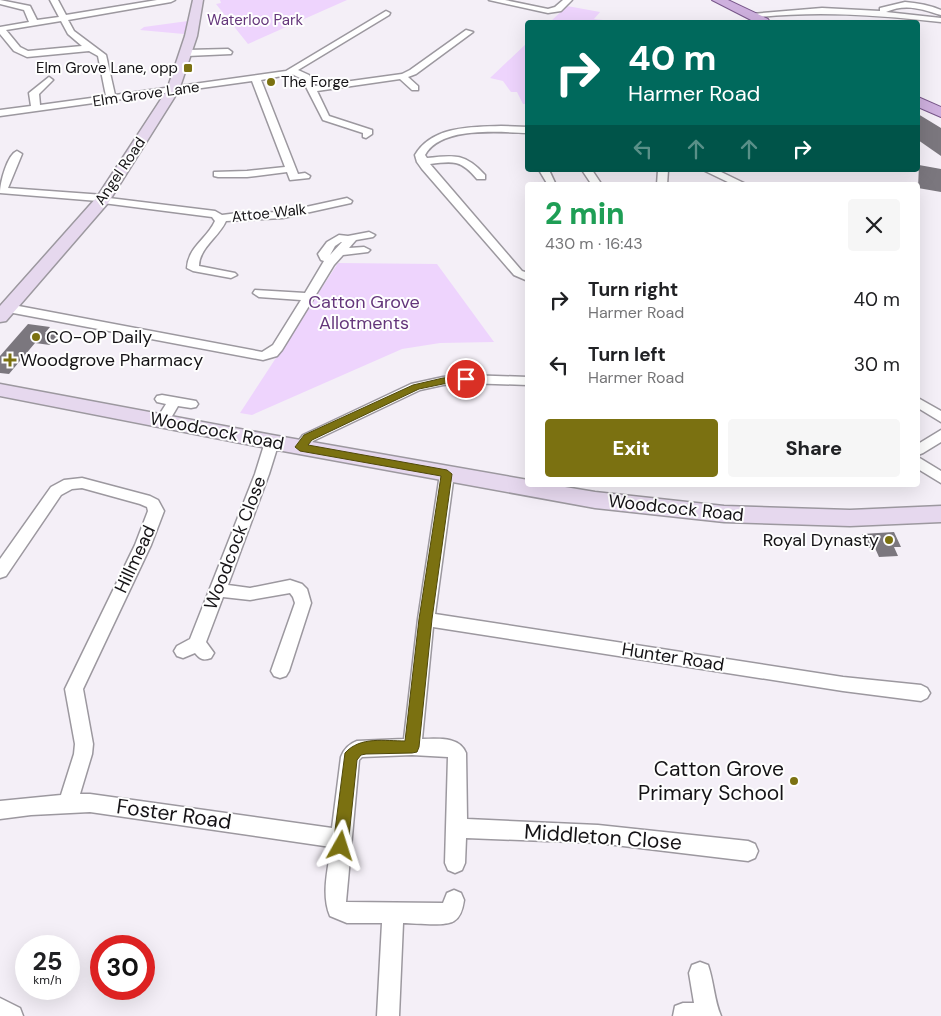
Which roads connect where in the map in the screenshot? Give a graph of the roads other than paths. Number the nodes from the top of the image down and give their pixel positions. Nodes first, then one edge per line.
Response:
1 (54, 0) edge
2 (171, 0) edge
3 (198, 0) edge
4 (493, 0) edge
5 (568, 0) edge
6 (718, 0) edge
7 (0, 2) edge
8 (386, 13) dead end
9 (880, 13) junction
10 (941, 13) edge
11 (751, 16) junction
12 (64, 18) junction
13 (760, 20) edge
14 (941, 20) edge
15 (34, 23) junction
16 (0, 29) edge
17 (469, 32) dead end
18 (91, 48) junction
19 (314, 49) dead end
20 (325, 51) junction
21 (228, 52) dead end
22 (186, 53) junction
23 (292, 71) junction
24 (404, 76) junction
25 (256, 79) junction
26 (49, 80) dead end
27 (415, 88) dead end
28 (311, 89) junction
29 (173, 90) junction
30 (111, 98) junction
31 (920, 102) edge
32 (36, 108) junction
33 (0, 113) edge
34 (941, 113) edge
35 (524, 130) edge
36 (371, 131) dead end
37 (18, 159) dead end
38 (422, 162) junction
39 (713, 172) edge
40 (218, 174) dead end
41 (481, 177) dead end
42 (736, 182) edge
43 (1, 190) edge
44 (104, 199) junction
45 (347, 201) dead end
46 (220, 219) junction
47 (368, 234) dead end
48 (364, 250) dead end
49 (336, 256) junction
50 (231, 276) dead end
51 (525, 276) edge
52 (259, 292) dead end
53 (308, 297) junction
54 (4, 313) edge
55 (525, 381) edge
56 (0, 390) edge
57 (920, 403) edge
58 (191, 404) dead end
59 (941, 417) edge
60 (163, 420) junction
61 (941, 436) edge
62 (272, 442) junction
63 (300, 447) junction
64 (920, 449) edge
65 (920, 463) edge
66 (447, 474) junction
67 (941, 478) edge
68 (941, 514) edge
69 (0, 572) edge
70 (218, 590) junction
71 (426, 619) junction
72 (195, 649) dead end
73 (280, 671) dead end
74 (921, 693) dead end
75 (412, 747) junction
76 (68, 803) junction
77 (0, 810) edge
78 (457, 828) junction
79 (343, 829) junction
80 (748, 851) dead end
81 (455, 863) dead end
82 (454, 900) dead end
83 (393, 913) junction
84 (700, 973) dead end
85 (0, 1009) edge
86 (682, 1014) dead end
87 (12, 1016) edge
88 (388, 1016) edge
89 (709, 1016) edge

1 - 12 street
2 - 12 street
3 - 22 street, Angel Road
4 - 5 street
6 - 11 main road
7 - 15 street
8 - 20 street, Elm Grove Lane
9 - 10 street
9 - 11 street
9 - 14 street
11 - 13 main road
12 - 15 street
12 - 18 street
15 - 16 street
16 - 18 street
17 - 24 street
18 - 30 street
19 - 20 street
20 - 23 street, Elm Grove Lane
21 - 22 street
22 - 29 street, Angel Road
23 - 25 street, Elm Grove Lane
23 - 28 street
24 - 27 street
24 - 28 street
25 - 29 street, Elm Grove Lane
25 - 40 street
26 - 32 street
28 - 36 street
29 - 30 street, Elm Grove Lane
29 - 44 street, Angel Road
30 - 32 street, Elm Grove Lane
31 - 34 main road
32 - 33 street, Elm Grove Lane
35 - 38 street
37 - 43 street
38 - 41 street
38 - 51 street
39 - 42 street
43 - 44 street
44 - 46 street
44 - 54 street, Angel Road
45 - 46 street, Attoe Walk
46 - 50 street
47 - 49 street
48 - 49 street
49 - 53 street
52 - 53 street
53 - 54 street
55 - 63 street
56 - 60 street, Woodcock Road
57 - 59 street
58 - 60 street
60 - 62 street, Woodcock Road
61 - 64 street
62 - 63 street, Woodcock Road
62 - 70 street, Woodcock Close
63 - 66 street, Woodcock Road
65 - 67 street
66 - 68 street, Woodcock Road
66 - 71 street
69 - 76 street, Hillmead
70 - 72 street, Woodcock Close
70 - 73 street
71 - 74 street, Hunter Road
71 - 75 street
75 - 78 street
75 - 79 street
76 - 77 street, Foster Road
76 - 79 street, Foster Road
78 - 80 street, Middleton Close
78 - 81 street
79 - 83 street
82 - 83 street
83 - 88 street
84 - 89 street
85 - 87 street
86 - 89 street

